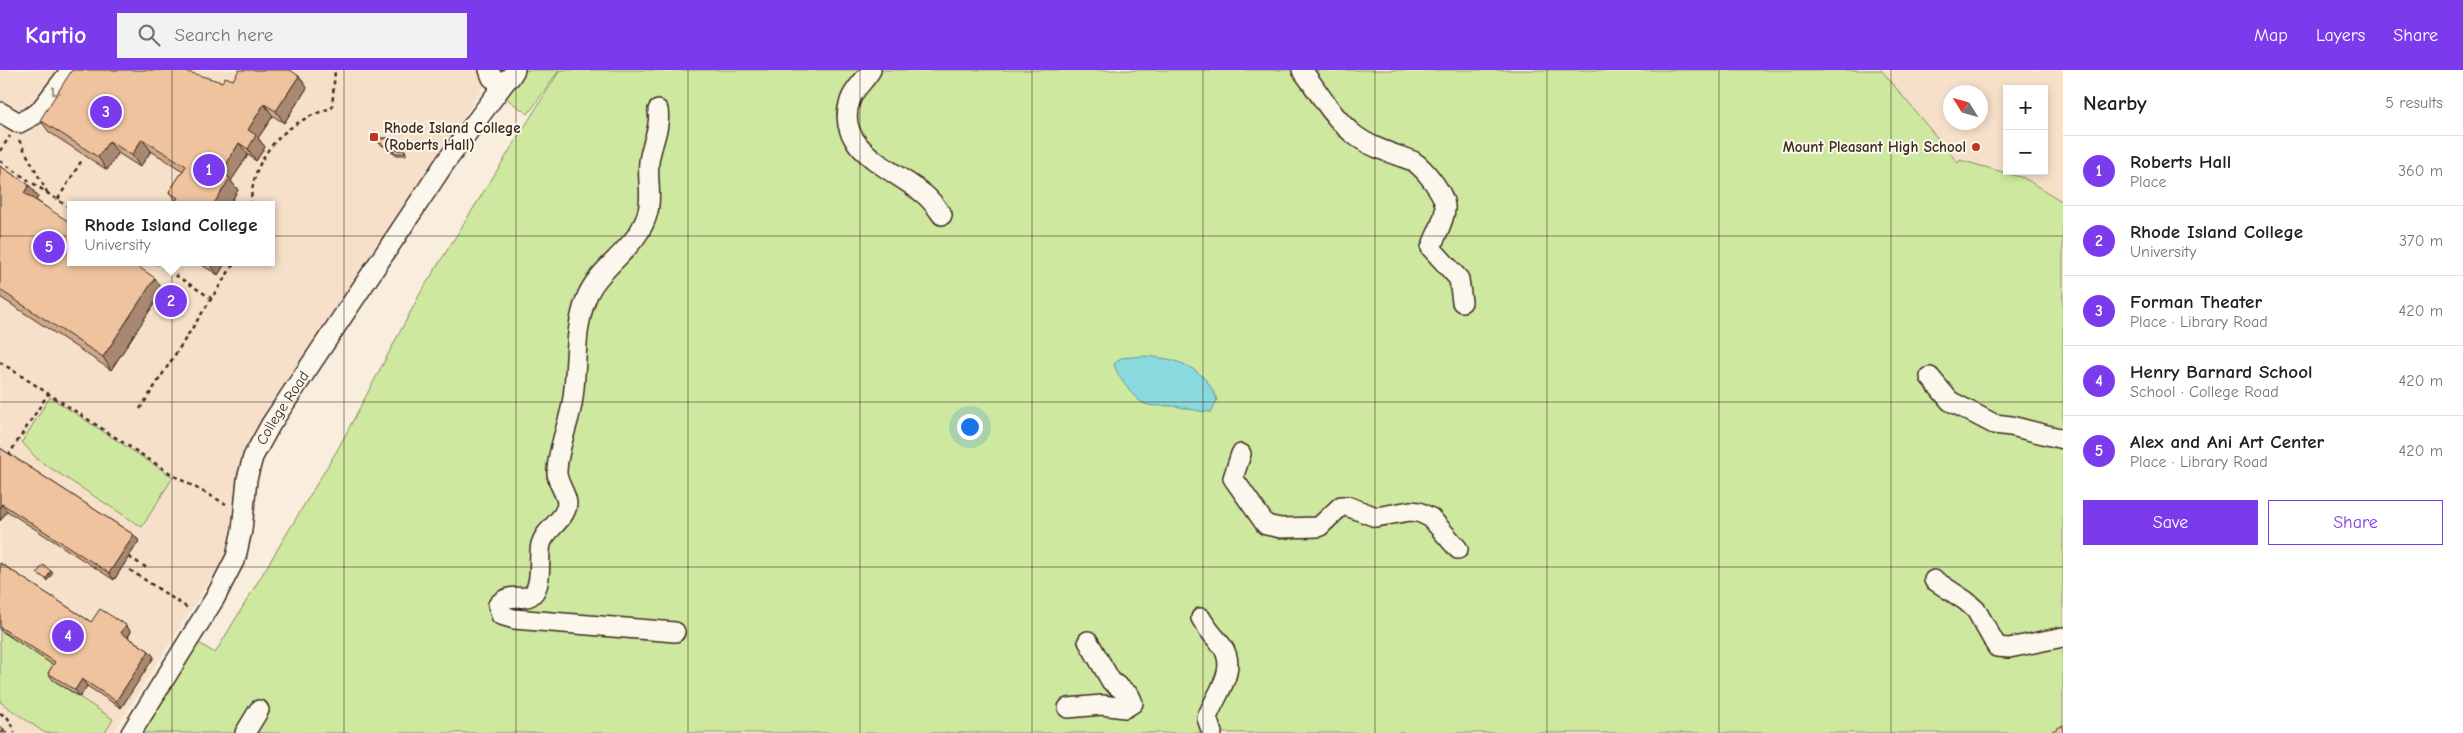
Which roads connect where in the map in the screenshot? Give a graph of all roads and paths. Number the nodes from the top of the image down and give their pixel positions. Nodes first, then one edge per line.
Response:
1 (71, 70) edge
2 (335, 70) edge
3 (871, 70) edge
4 (1302, 70) edge
5 (500, 75) edge
6 (658, 110) dead end
7 (0, 112) edge
8 (18, 138) dead end
9 (0, 139) edge
10 (6, 142) dead end
11 (82, 160) edge
12 (0, 161) edge
13 (48, 193) junction
14 (57, 200) junction
15 (251, 201) edge
16 (67, 206) edge
17 (942, 215) dead end
18 (161, 266) edge
19 (232, 266) edge
20 (211, 298) junction
21 (1462, 302) dead end
22 (0, 362) edge
23 (1930, 377) dead end
24 (48, 394) junction
25 (140, 409) dead end
26 (2063, 439) edge
27 (1241, 454) dead end
28 (8, 456) edge
29 (226, 504) dead end
30 (1458, 549) dead end
31 (129, 556) edge
32 (147, 568) dead end
33 (130, 570) dead end
34 (1934, 580) dead end
35 (193, 612) dead end
36 (1201, 618) dead end
37 (674, 632) dead end
38 (2063, 637) edge
39 (1088, 641) dead end
40 (1068, 708) dead end
41 (258, 710) dead end
42 (0, 713) edge
43 (15, 733) edge
44 (131, 733) edge
45 (245, 733) edge
46 (1212, 733) edge

1 -> 7 street
2 - 15 path
3 - 17 street
4 - 21 street
5 - 44 street, College Road
6 - 37 street
8 - 13 path
9 - 10 path
11 - 14 path
12 - 13 path
13 - 14 path
14 - 16 path
18 - 20 path
19 - 20 path
20 - 25 path
22 - 24 path
23 - 26 street
24 - 28 path
24 - 29 path
27 - 30 street
31 - 32 path
33 - 35 path
34 - 38 street
36 - 46 street
39 - 40 street
41 - 45 street
42 - 43 path

